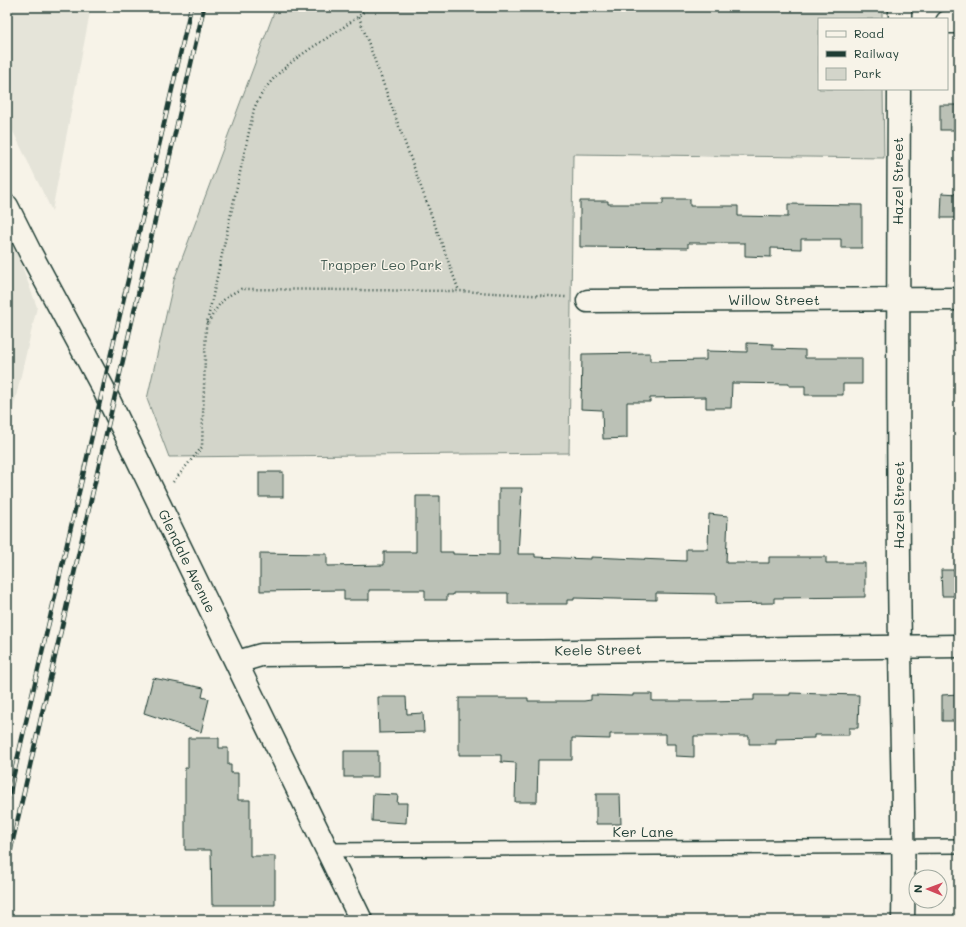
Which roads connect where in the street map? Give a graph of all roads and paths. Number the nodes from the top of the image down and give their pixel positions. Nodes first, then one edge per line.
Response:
1 (369, 7) edge
2 (900, 7) edge
3 (359, 17) junction
4 (900, 18) edge
5 (948, 22) edge
6 (959, 22) edge
7 (899, 90) edge
8 (7, 206) edge
9 (459, 291) junction
10 (898, 299) junction
11 (959, 299) edge
12 (588, 301) joint
13 (206, 327) junction
14 (158, 501) junction
15 (900, 646) junction
16 (959, 646) edge
17 (237, 662) junction
18 (905, 846) junction
19 (959, 846) edge
20 (328, 850) junction
21 (361, 920) edge
22 (903, 920) edge

1 - 3 path
2 - 4 street
3 - 9 path
3 - 13 path
5 - 6 street
7 - 10 street, Hazel Street
8 - 14 street, Glendale Avenue
9 - 12 path
9 - 13 path
10 - 11 street, Willow Street
10 - 12 street, Willow Street
10 - 15 street, Hazel Street
13 - 14 path
14 - 17 street, Glendale Avenue
15 - 16 street, Keele Street
15 - 17 street, Keele Street
15 - 18 street, Hazel Street
17 - 20 street, Glendale Avenue
18 - 19 lane, Ker Lane
18 - 20 lane, Ker Lane
18 - 22 street, Hazel Street
20 - 21 street, Glendale Avenue

